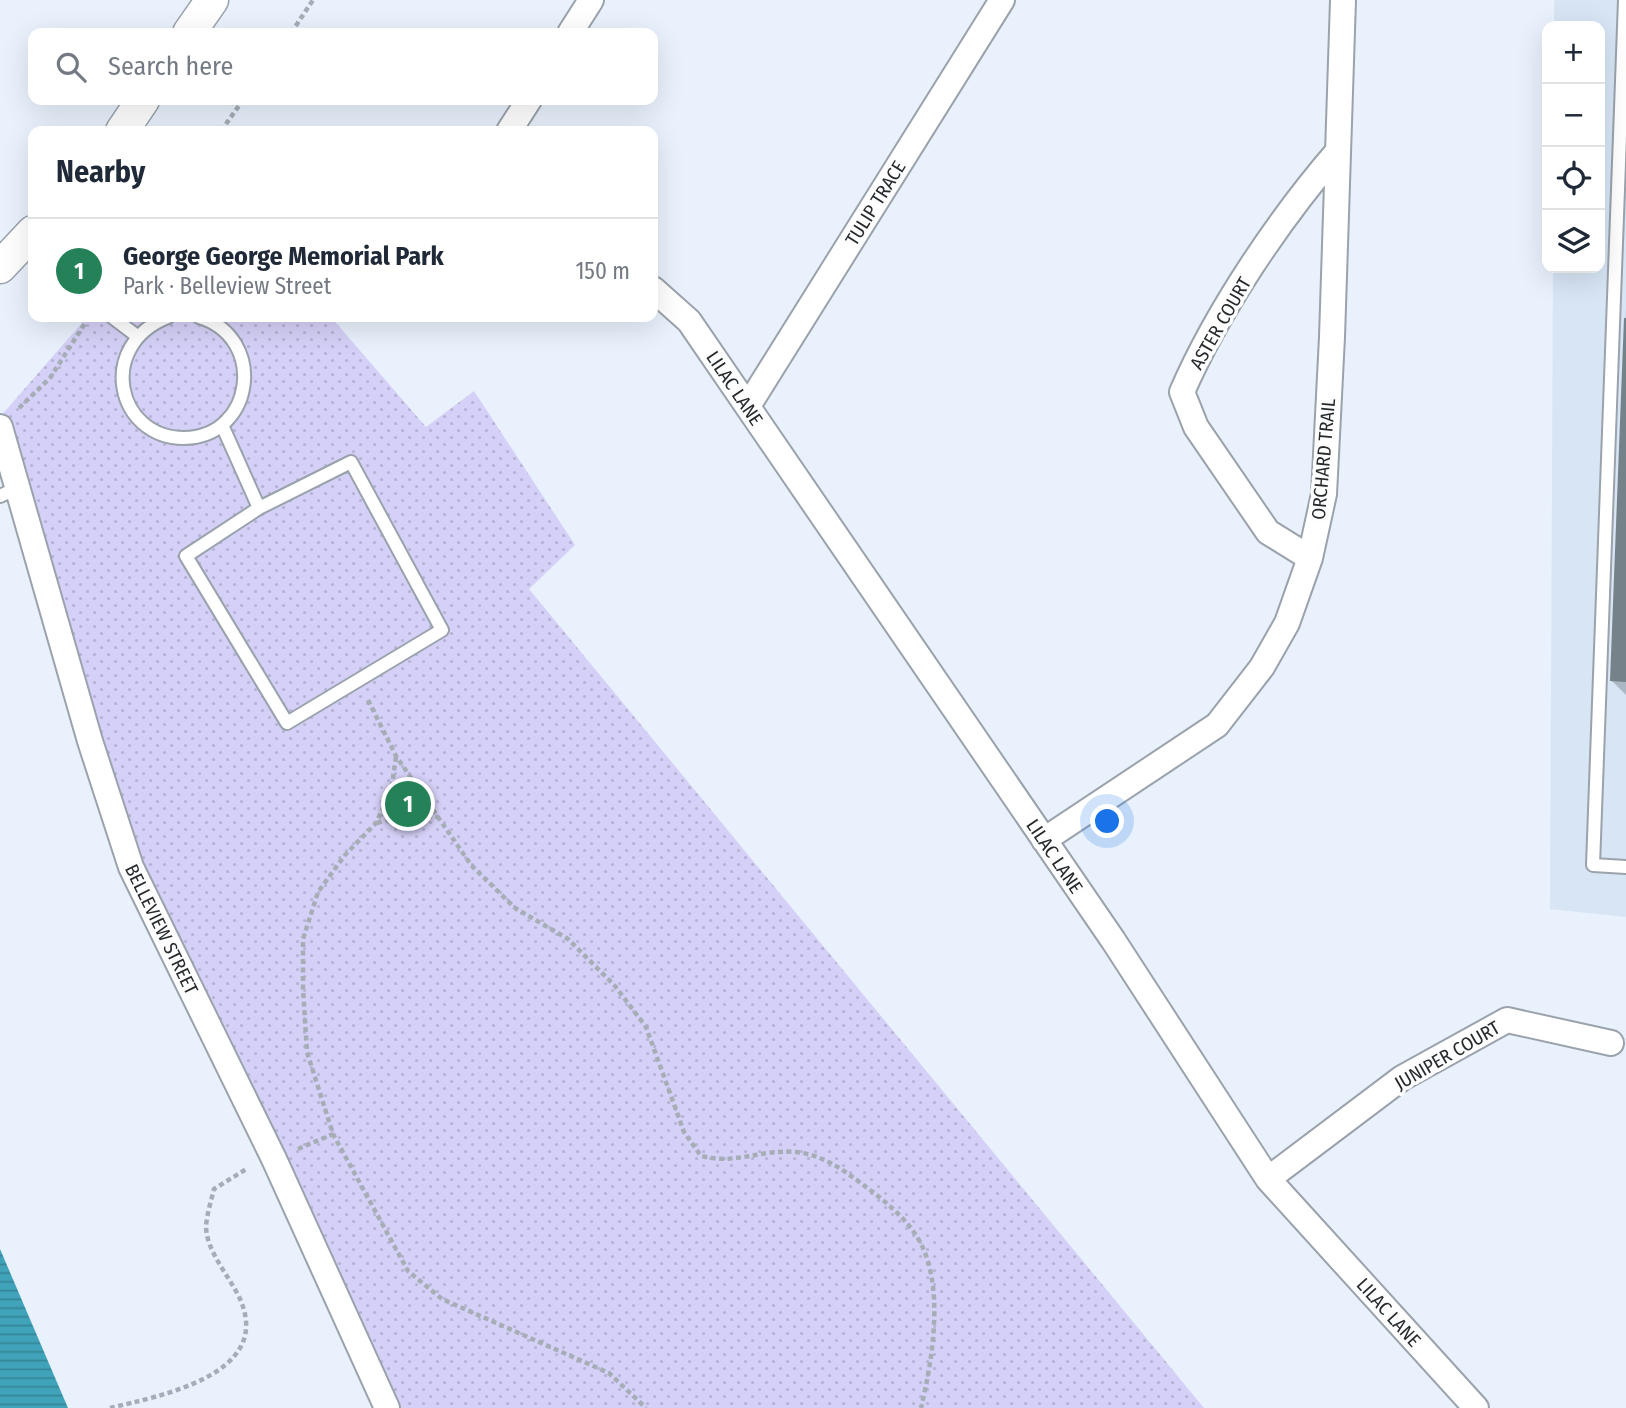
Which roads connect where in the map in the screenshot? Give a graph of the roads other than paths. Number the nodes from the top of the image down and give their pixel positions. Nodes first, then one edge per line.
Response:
1 (591, 0) edge
2 (1002, 0) edge
3 (1343, 0) edge
4 (1625, 0) edge
5 (209, 1) edge
6 (192, 28) edge
7 (573, 28) edge
8 (140, 105) edge
9 (526, 105) edge
10 (126, 126) edge
11 (512, 126) edge
12 (1338, 151) junction
13 (658, 293) edge
14 (119, 322) edge
15 (156, 322) edge
16 (213, 322) edge
17 (137, 335) junction
18 (748, 406) junction
19 (6, 420) edge
20 (222, 425) junction
21 (9, 492) edge
22 (259, 508) junction
23 (1310, 558) junction
24 (1044, 840) junction
25 (1626, 867) edge
26 (1611, 1043) dead end
27 (1268, 1179) junction
28 (387, 1408) edge
29 (1476, 1408) edge

1 - 7 street
2 - 18 street, TULIP TRACE
3 - 12 street, ORCHARD TRAIL
4 - 25 lane
5 - 6 street
8 - 10 street
9 - 11 street
12 - 23 street, ORCHARD TRAIL
12 - 23 street, ASTER COURT
13 - 18 street, LILAC LANE
14 - 17 lane
15 - 17 lane
16 - 20 lane
17 - 20 lane
18 - 24 street, LILAC LANE
19 - 21 street, BELLEVIEW STREET
20 - 22 lane
21 - 28 street, BELLEVIEW STREET
22 - 22 lane
23 - 24 street, ORCHARD TRAIL
24 - 27 street, LILAC LANE
26 - 27 street, JUNIPER COURT
27 - 29 street, LILAC LANE

